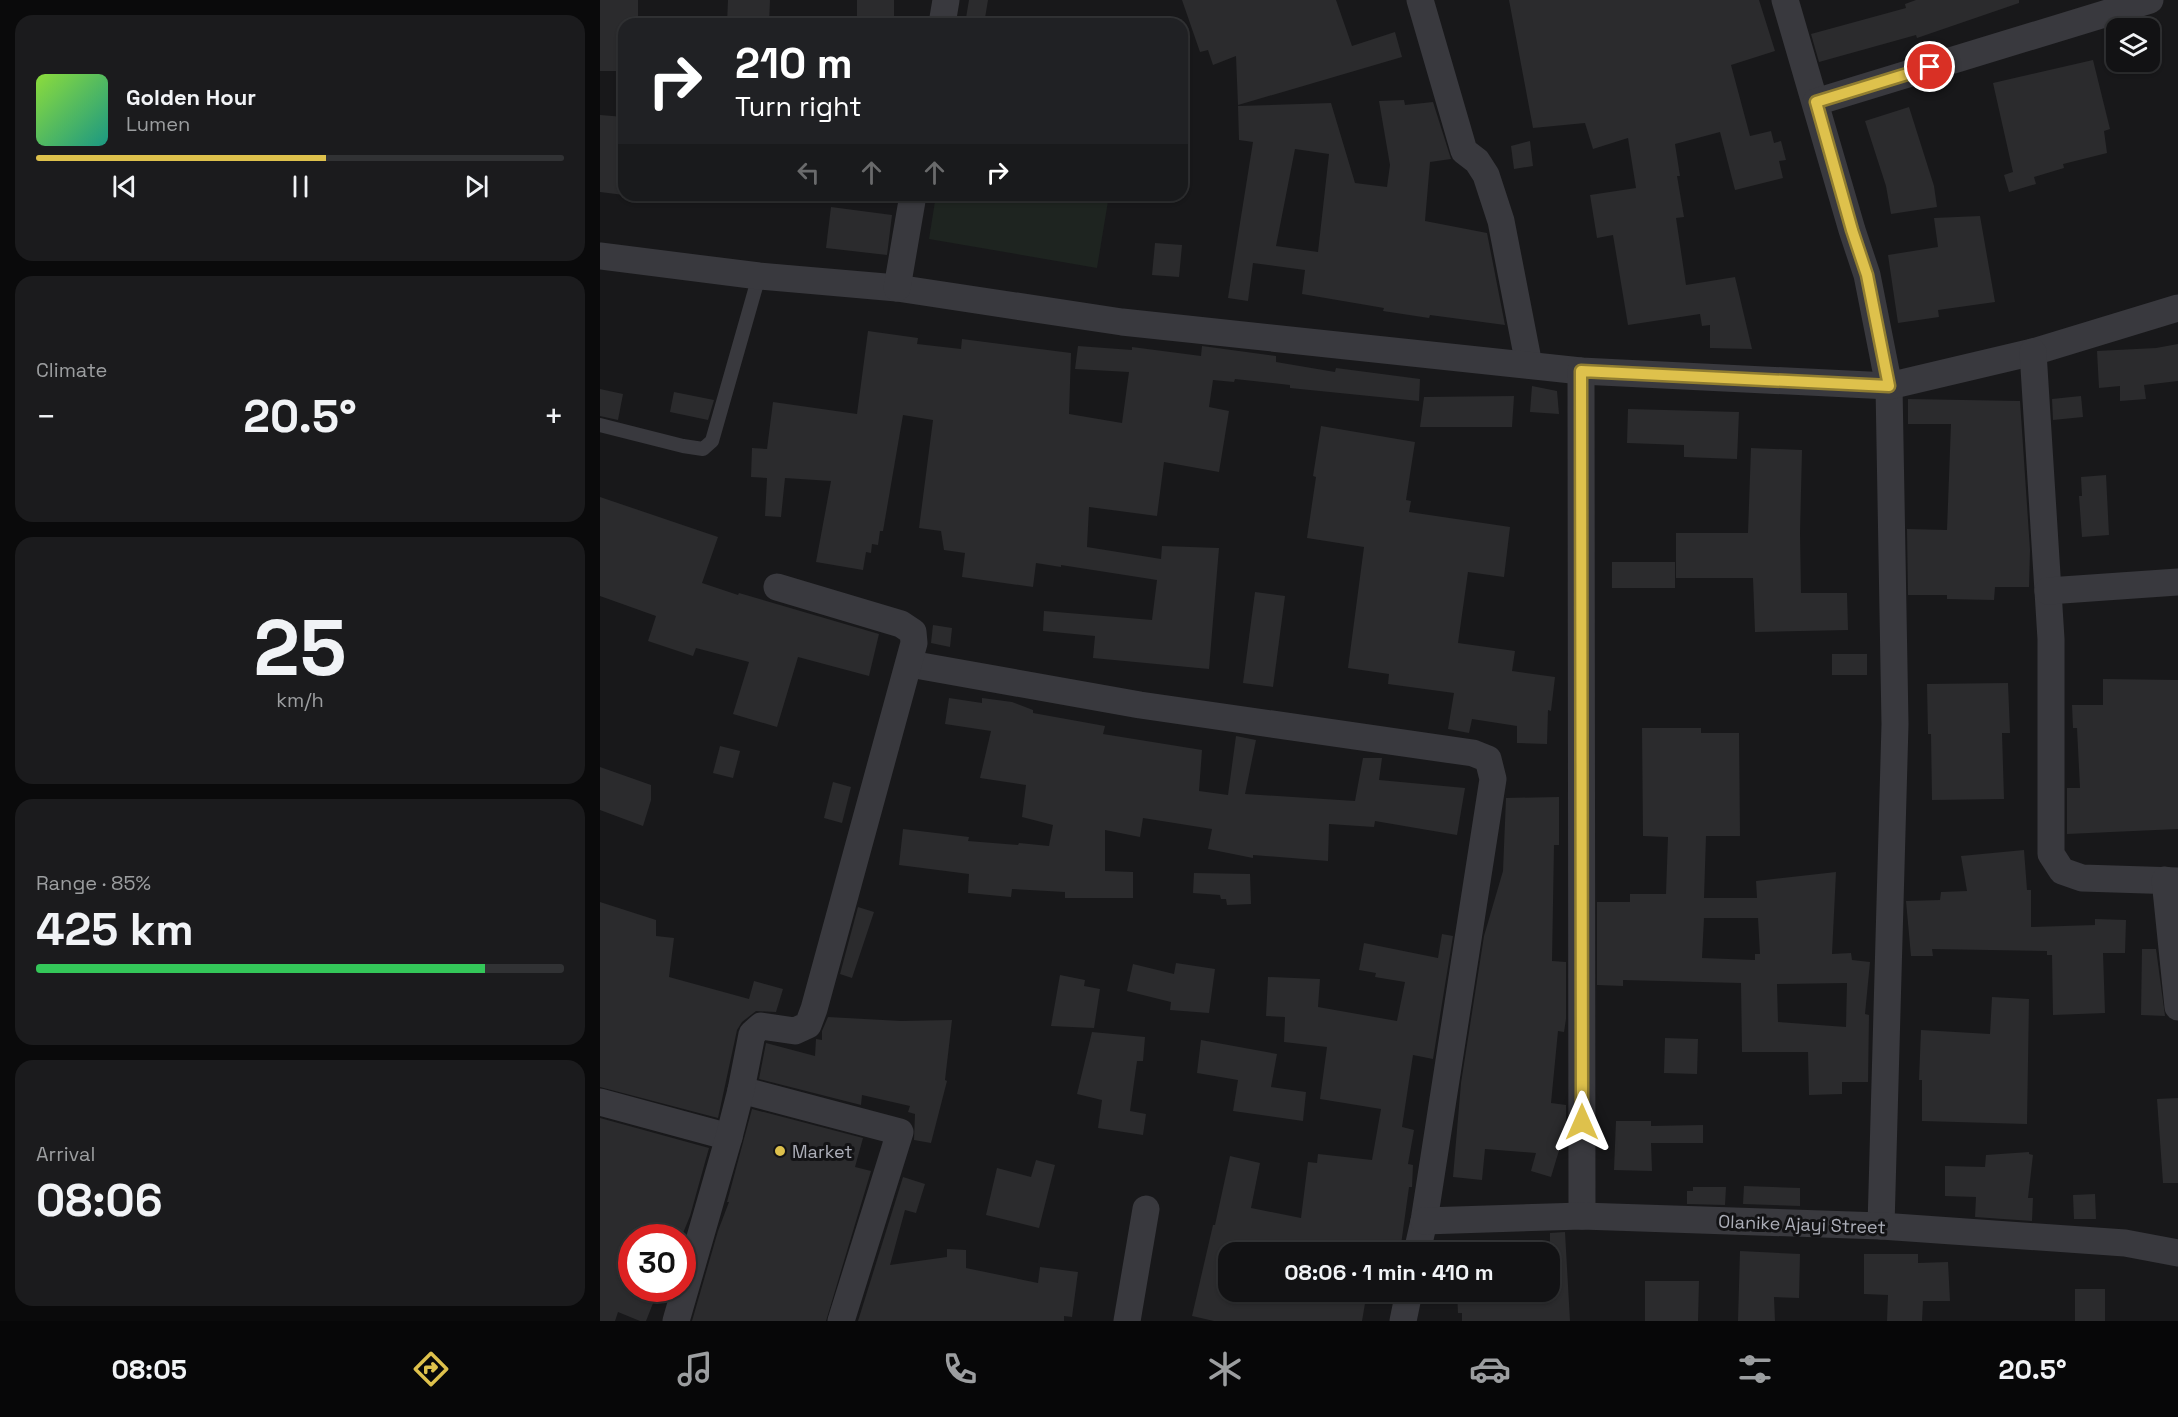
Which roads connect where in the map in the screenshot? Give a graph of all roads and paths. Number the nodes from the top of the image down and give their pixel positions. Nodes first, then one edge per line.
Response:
1 (946, 0) edge
2 (1420, 0) edge
3 (1785, 0) edge
4 (2150, 0) edge
5 (943, 18) edge
6 (1816, 102) junction
7 (912, 201) edge
8 (600, 256) edge
9 (759, 276) junction
10 (897, 288) junction
11 (2177, 304) edge
12 (2033, 352) junction
13 (1529, 365) junction
14 (1581, 371) junction
15 (1889, 386) junction
16 (600, 425) edge
17 (2178, 582) edge
18 (777, 587) dead end
19 (2048, 591) junction
20 (910, 664) junction
21 (2171, 880) edge
22 (2178, 1007) edge
23 (741, 1090) junction
24 (600, 1102) edge
25 (729, 1137) junction
26 (1146, 1209) dead end
27 (1582, 1215) junction
28 (1424, 1221) junction
29 (1881, 1226) junction
30 (1419, 1242) edge
31 (2178, 1253) edge
32 (1407, 1302) edge
33 (676, 1321) edge
34 (841, 1321) edge
35 (1127, 1321) edge
36 (1403, 1321) edge

1 - 5 street
2 - 13 street
3 - 6 street
4 - 6 street
6 - 15 street
7 - 10 street
8 - 9 street
9 - 10 street
9 - 16 lane
10 - 13 street
11 - 12 street
12 - 15 street
12 - 19 street
13 - 14 street
14 - 15 street
14 - 27 street
15 - 29 street
17 - 19 street
18 - 20 street
19 - 21 street
20 - 23 street
20 - 28 street
21 - 22 street
23 - 25 street
23 - 34 street
24 - 25 street
25 - 33 street
26 - 35 street
27 - 28 street, Olanike Ajayi Street
27 - 29 street, Olanike Ajayi Street
28 - 30 street
29 - 31 street, Olanike Ajayi Street
32 - 36 street

